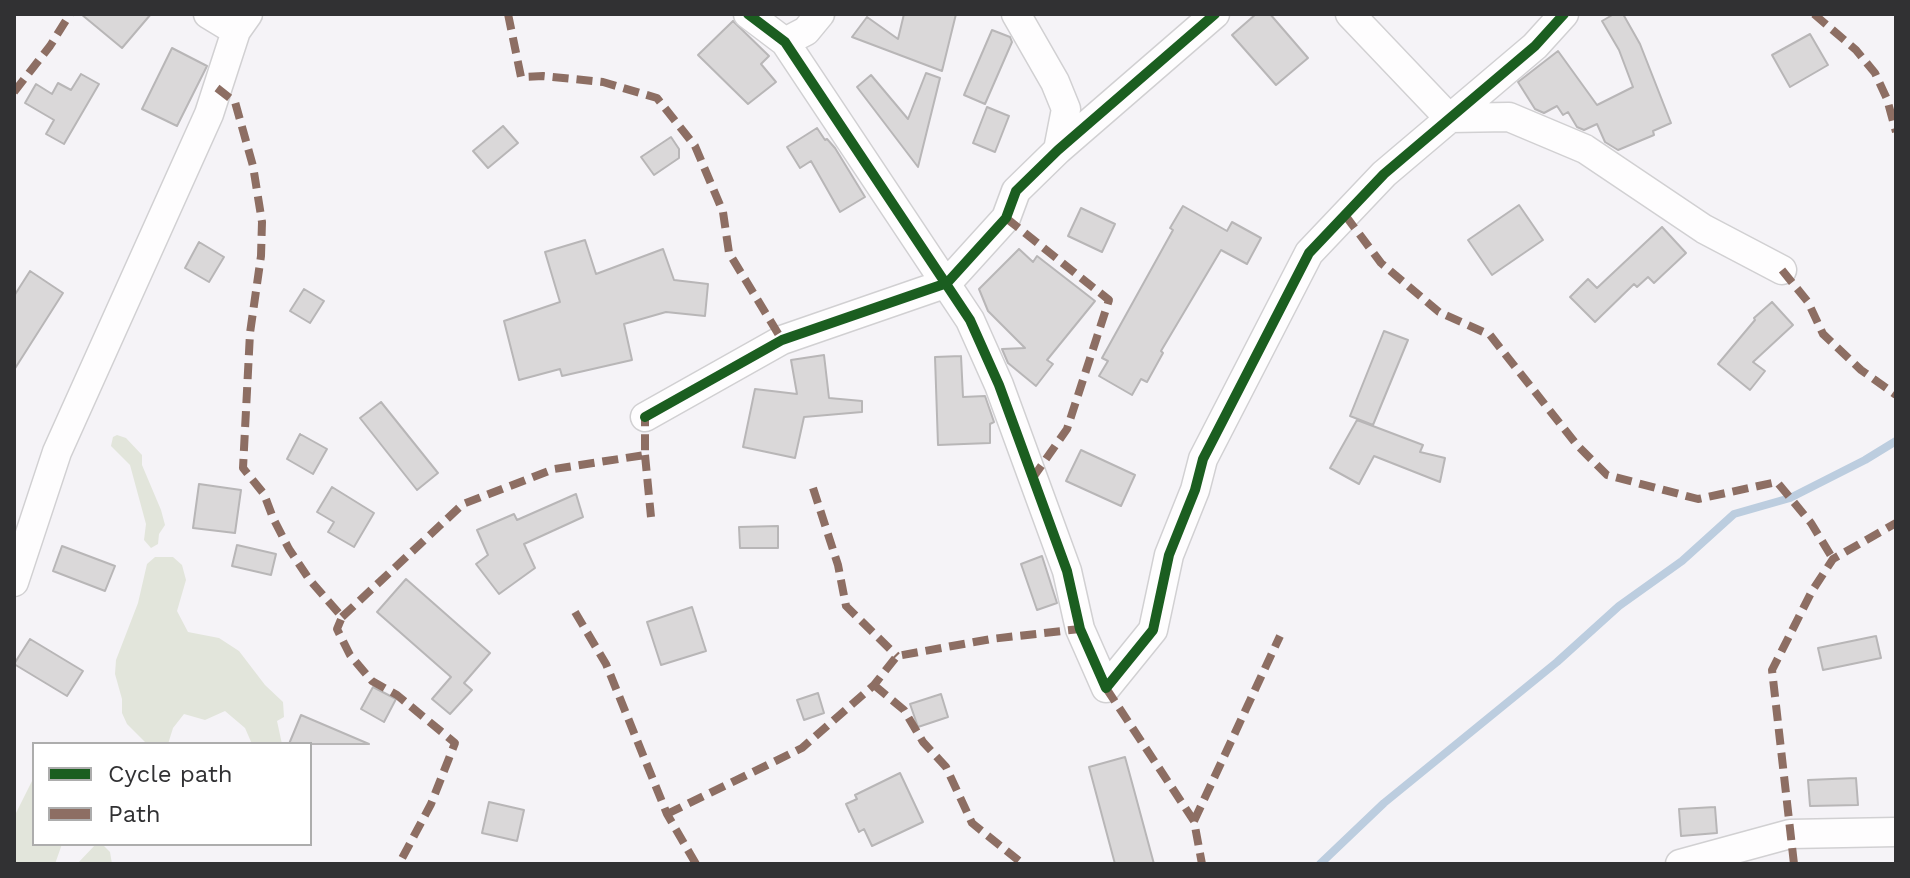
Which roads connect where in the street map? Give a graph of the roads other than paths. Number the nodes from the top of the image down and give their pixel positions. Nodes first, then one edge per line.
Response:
1 (208, 14) edge
2 (748, 14) edge
3 (820, 14) edge
4 (1016, 14) edge
5 (1215, 14) edge
6 (1350, 14) edge
7 (1564, 14) edge
8 (242, 22) edge
9 (785, 42) junction
10 (1449, 118) junction
11 (1058, 150) junction
12 (1782, 270) dead end
13 (947, 283) junction
14 (645, 417) dead end
15 (14, 582) edge
16 (1896, 832) edge
17 (1680, 864) edge

1 - 8 street
2 - 9 street
3 - 9 street
4 - 11 street
5 - 11 street
6 - 10 street
7 - 10 street
8 - 15 street
9 - 13 street
10 - 12 street
10 - 13 street
11 - 13 street
13 - 14 street
16 - 17 street

